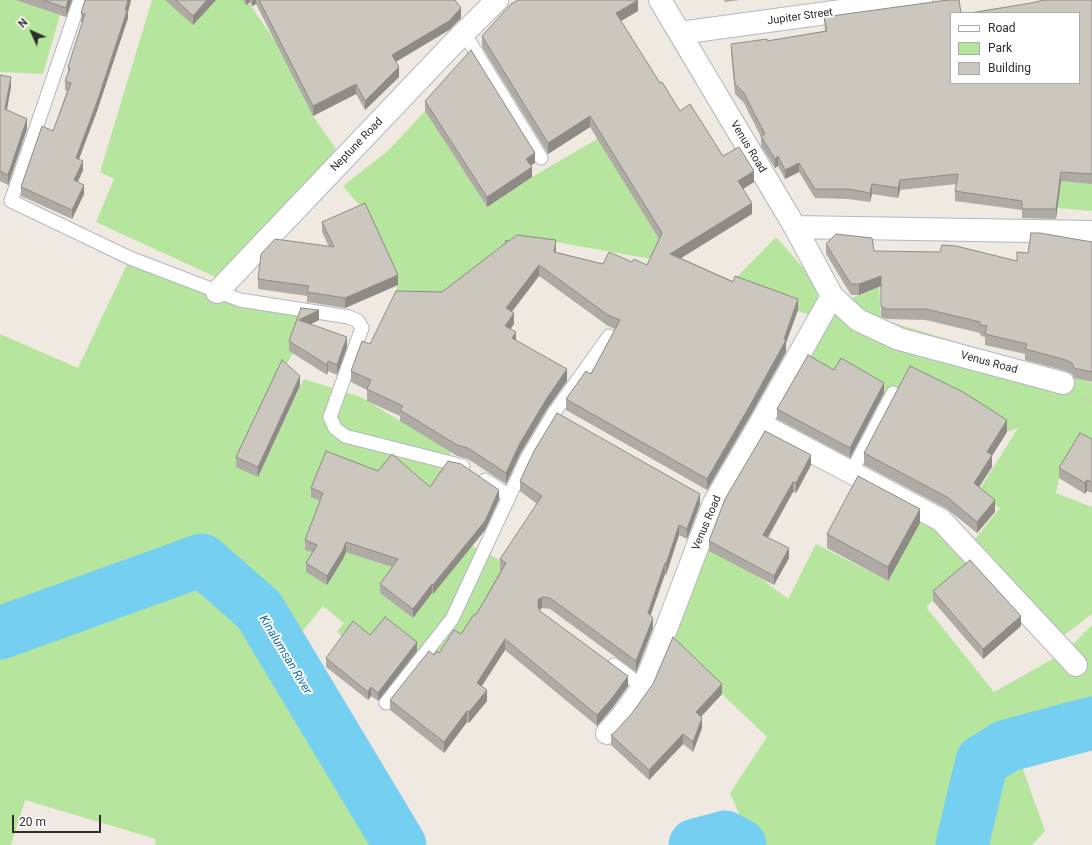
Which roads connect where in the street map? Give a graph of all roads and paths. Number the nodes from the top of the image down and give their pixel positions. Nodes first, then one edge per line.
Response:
1 (80, 0) edge
2 (498, 0) edge
3 (660, 0) edge
4 (921, 0) edge
5 (464, 33) junction
6 (680, 33) junction
7 (541, 158) dead end
8 (795, 227) junction
9 (1092, 232) edge
10 (217, 292) junction
11 (832, 296) junction
12 (609, 336) dead end
13 (1063, 383) dead end
14 (893, 393) dead end
15 (554, 413) junction
16 (568, 421) edge
17 (760, 424) junction
18 (851, 473) junction
19 (509, 496) junction
20 (606, 660) edge
21 (1076, 665) dead end
22 (643, 687) junction
23 (386, 703) dead end
24 (607, 733) dead end

1 - 10 lane
2 - 5 street, Neptune Road
3 - 6 street, Venus Road
4 - 6 street, Jupiter Street
5 - 7 lane
5 - 10 street, Neptune Road
6 - 8 street, Venus Road
8 - 9 street
8 - 11 street, Venus Road
10 - 19 lane
11 - 13 street, Venus Road
11 - 17 street, Venus Road
12 - 15 lane
14 - 18 lane
15 - 16 lane
15 - 19 lane
17 - 18 street
17 - 22 street, Venus Road
18 - 21 street
19 - 23 lane
20 - 22 lane
22 - 24 street, Venus Road

